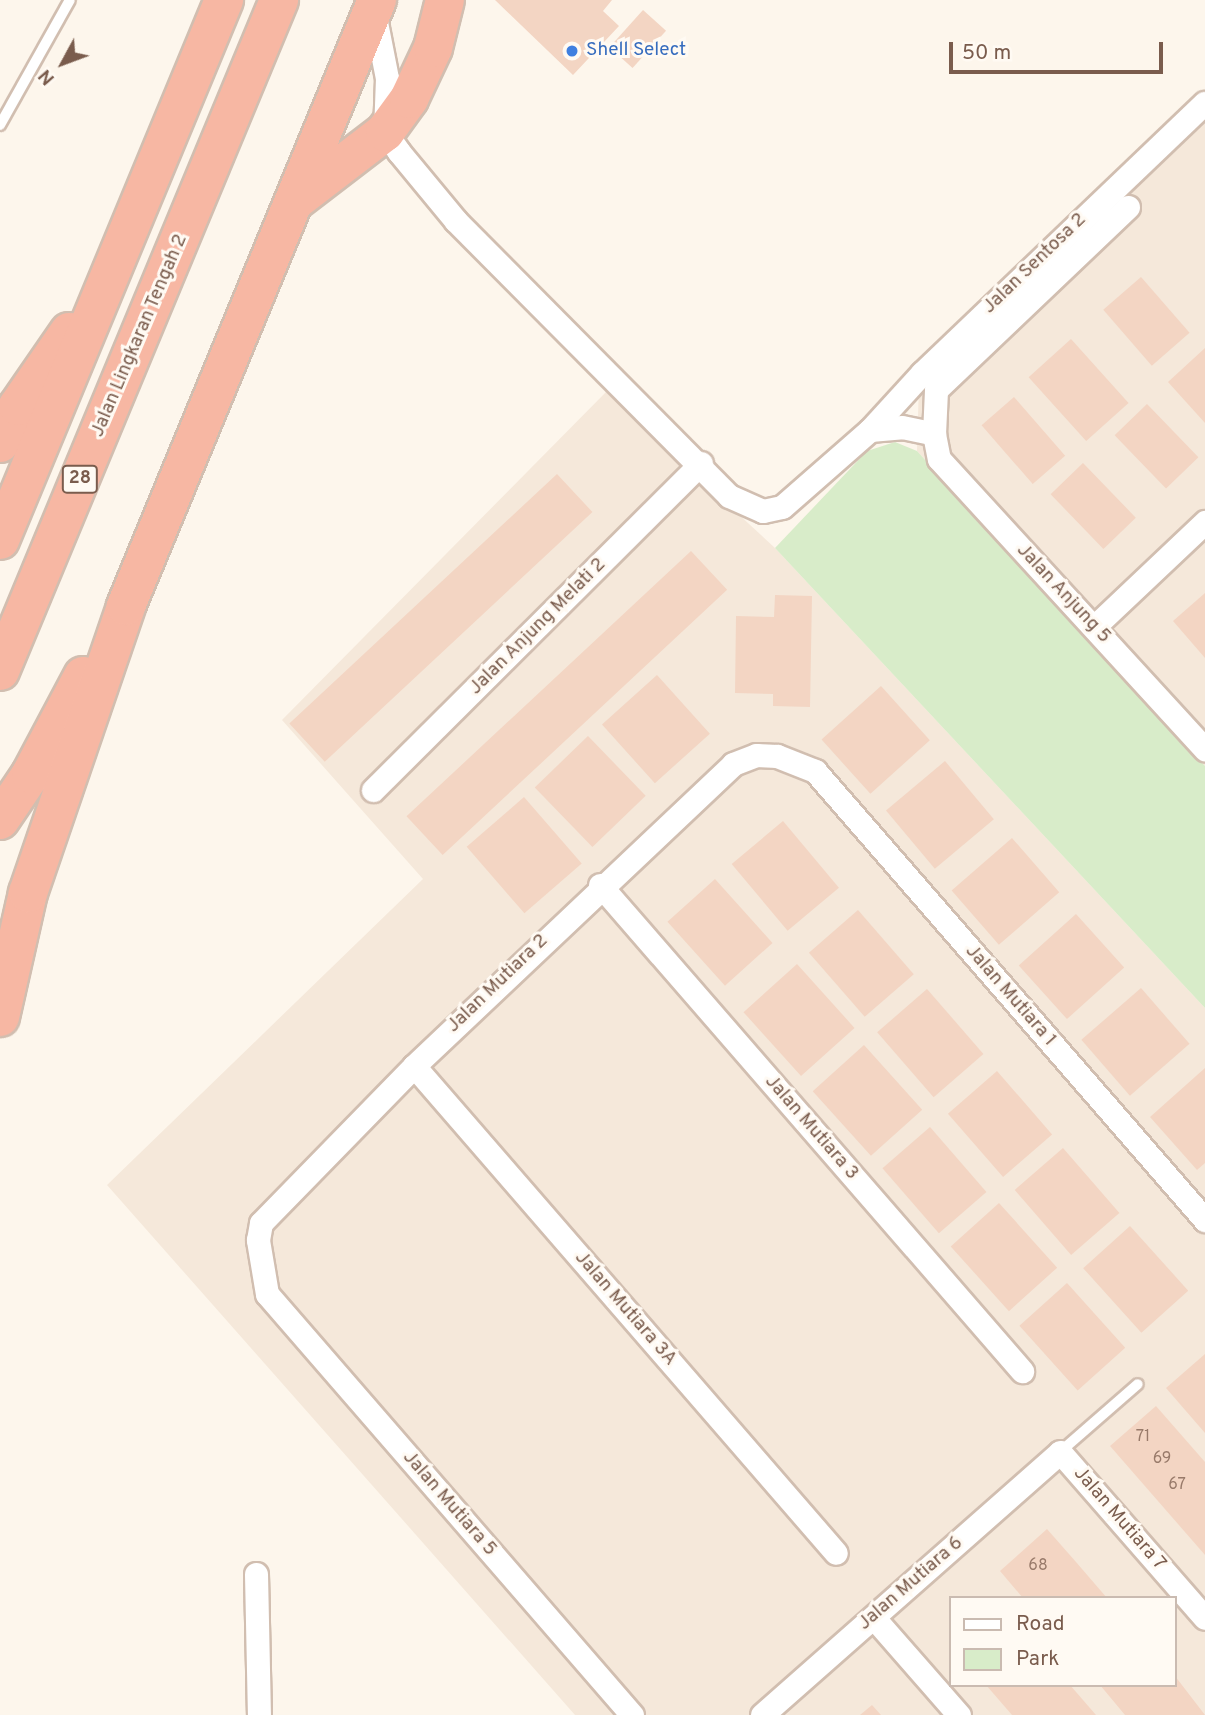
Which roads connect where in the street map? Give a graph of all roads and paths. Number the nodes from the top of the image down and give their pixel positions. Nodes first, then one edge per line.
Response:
1 (69, 0) edge
2 (224, 0) edge
3 (279, 0) edge
4 (445, 0) edge
5 (375, 4) edge
6 (1205, 103) edge
7 (0, 125) edge
8 (385, 132) junction
9 (295, 201) junction
10 (1128, 207) dead end
11 (113, 268) junction
12 (870, 430) junction
13 (934, 434) junction
14 (0, 443) edge
15 (701, 463) junction
16 (1205, 522) edge
17 (0, 540) edge
18 (126, 606) junction
19 (1094, 627) junction
20 (0, 671) edge
21 (1205, 749) edge
22 (815, 771) joint
23 (373, 790) dead end
24 (0, 820) edge
25 (600, 885) junction
26 (0, 1017) edge
27 (414, 1066) junction
28 (1205, 1220) edge
29 (267, 1294) joint
30 (1022, 1371) dead end
31 (1138, 1384) dead end
32 (1060, 1452) junction
33 (836, 1553) dead end
34 (256, 1574) dead end
35 (874, 1618) junction
36 (1205, 1618) edge
37 (259, 1715) edge
38 (632, 1715) edge
39 (762, 1715) edge
40 (959, 1715) edge

1 - 7 lane
2 - 11 highway, 28
3 - 20 highway, Jalan Lingkaran Tengah 2 / 28
4 - 8 highway
5 - 8 street
5 - 9 highway
6 - 12 street, Jalan Sentosa 2
8 - 9 highway
8 - 15 street
9 - 18 highway
10 - 13 street
11 - 14 highway
11 - 17 highway, 28
12 - 13 street
12 - 15 street, Jalan Sentosa 2
13 - 19 street, Jalan Anjung 5
15 - 23 street, Jalan Anjung Melati 2
16 - 19 street
18 - 24 highway
18 - 26 highway
19 - 21 street, Jalan Anjung 5
22 - 25 street, Jalan Mutiara 2
22 - 28 street, Jalan Mutiara 1
25 - 27 street, Jalan Mutiara 2
25 - 30 street, Jalan Mutiara 3
27 - 29 street, Jalan Mutiara 2
27 - 33 street, Jalan Mutiara 3A
29 - 38 street, Jalan Mutiara 5
31 - 32 lane
32 - 35 street, Jalan Mutiara 6
32 - 36 street, Jalan Mutiara 7
34 - 37 street
35 - 39 street, Jalan Mutiara 6
35 - 40 street

